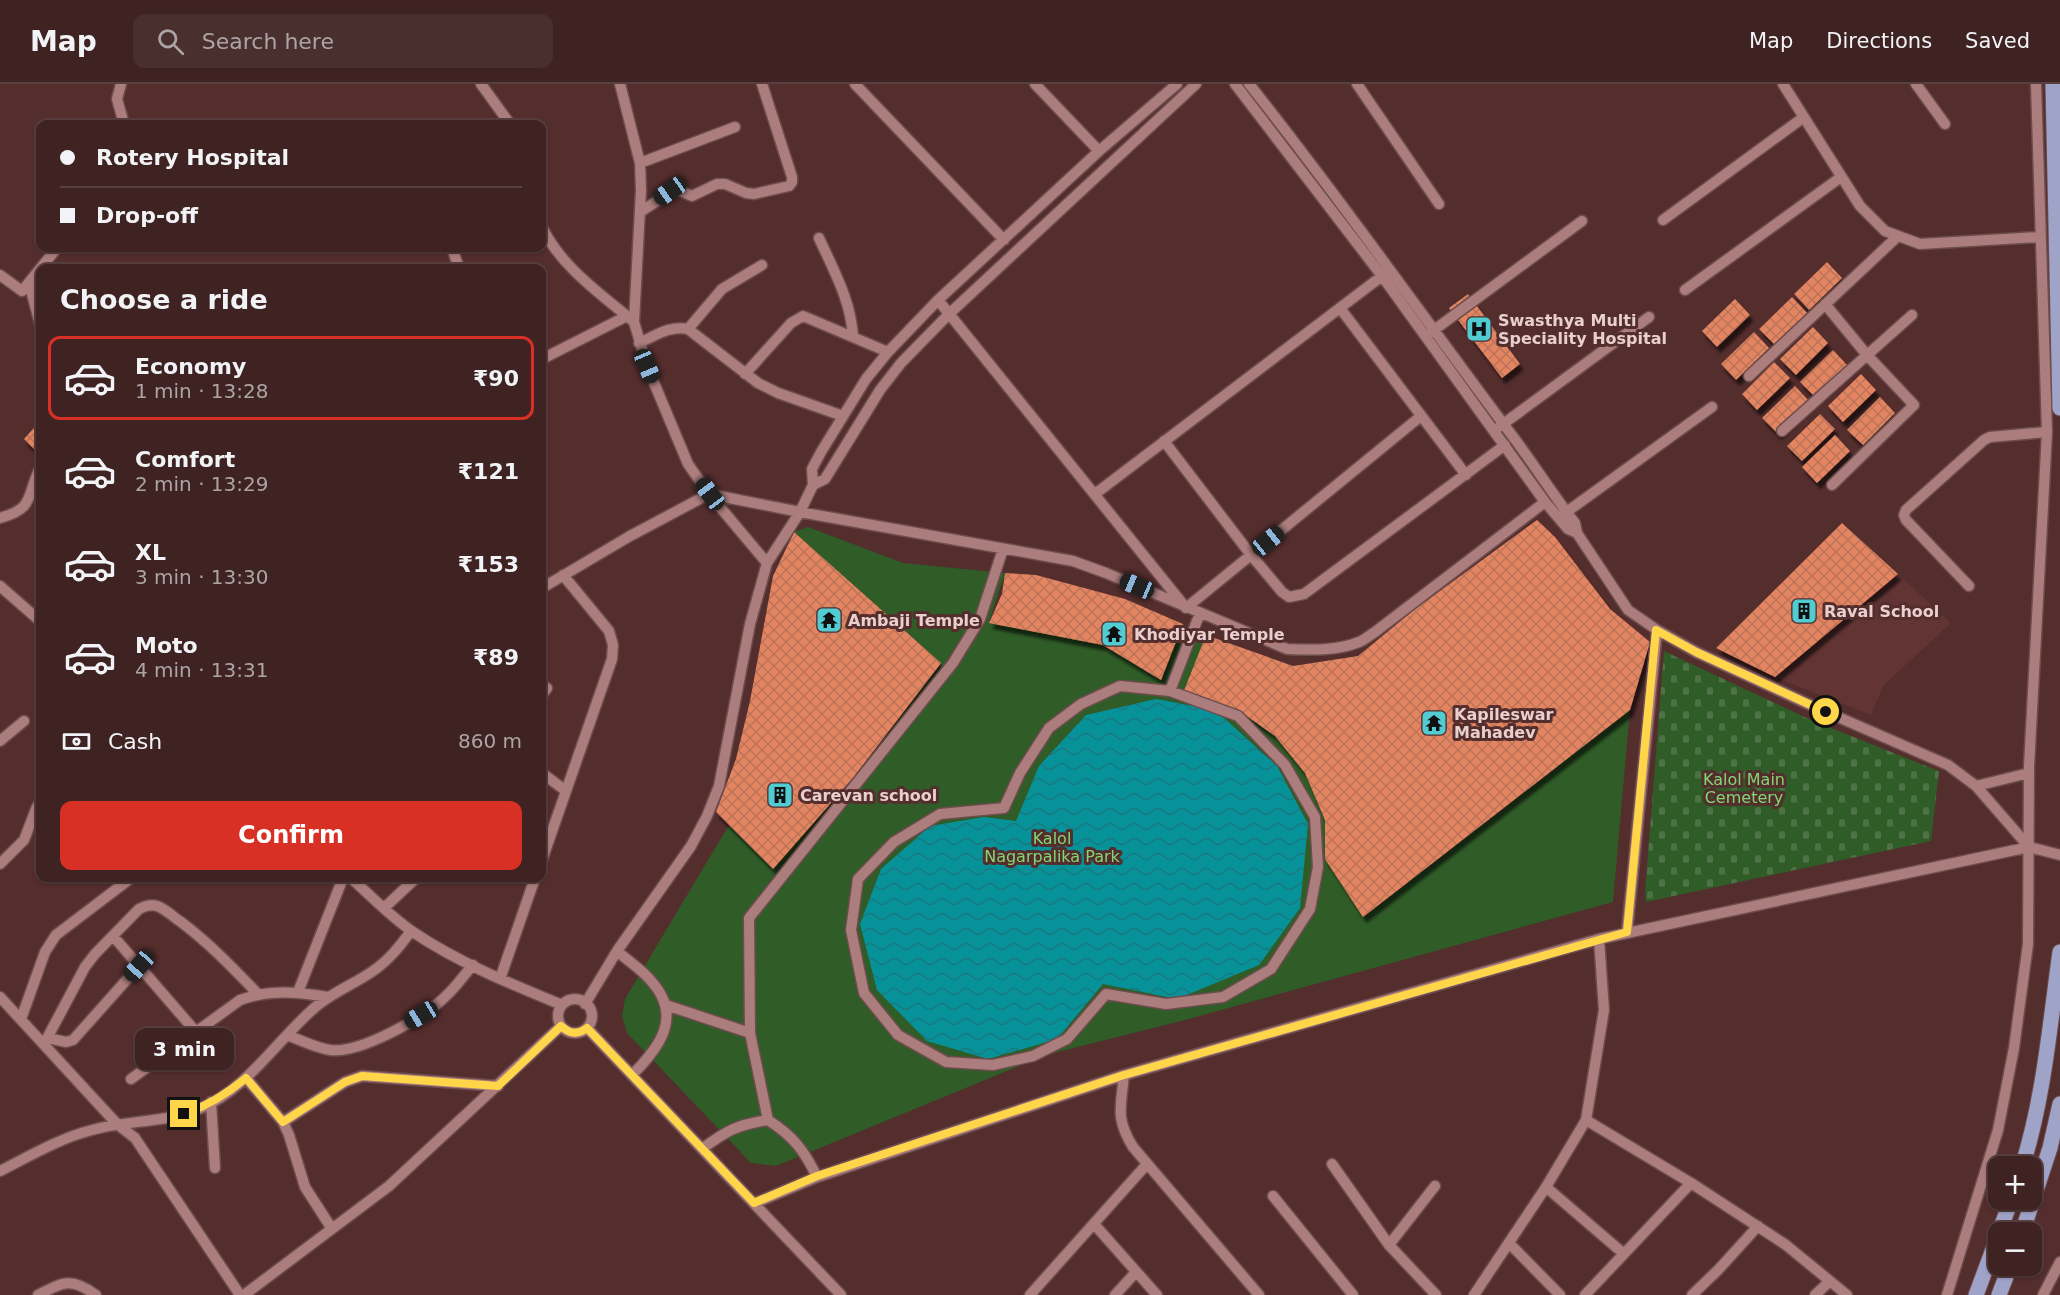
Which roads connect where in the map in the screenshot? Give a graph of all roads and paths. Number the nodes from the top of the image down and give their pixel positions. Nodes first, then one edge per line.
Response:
1 (121, 84) edge
2 (481, 84) edge
3 (620, 84) edge
4 (762, 84) edge
5 (855, 84) edge
6 (1035, 84) edge
7 (1177, 84) edge
8 (1196, 84) edge
9 (1234, 84) edge
10 (1249, 84) edge
11 (1357, 84) edge
12 (1783, 84) edge
13 (1916, 84) edge
14 (2036, 84) edge
15 (2053, 84) edge
16 (1804, 117) junction
17 (123, 120) edge
18 (507, 120) edge
19 (1945, 124) dead end
20 (735, 127) dead end
21 (1099, 151) junction
22 (640, 163) junction
23 (1841, 177) junction
24 (1439, 204) dead end
25 (640, 212) junction
26 (1663, 220) dead end
27 (1582, 221) dead end
28 (546, 234) edge
29 (1898, 236) junction
30 (2040, 237) junction
31 (819, 238) dead end
32 (1004, 240) junction
33 (54, 252) edge
34 (44, 264) edge
35 (762, 265) dead end
36 (36, 274) edge
37 (0, 275) edge
38 (1382, 276) junction
39 (29, 283) junction
40 (1685, 290) dead end
41 (938, 300) junction
42 (1825, 304) junction
43 (1340, 308) junction
44 (36, 309) edge
45 (949, 314) junction
46 (1912, 315) dead end
47 (1649, 317) dead end
48 (630, 319) junction
49 (688, 329) junction
50 (1431, 333) junction
51 (853, 337) junction
52 (639, 344) junction
53 (888, 352) junction
54 (1867, 355) junction
55 (546, 357) edge
56 (745, 374) junction
57 (1749, 376) dead end
58 (1712, 407) dead end
59 (2060, 408) edge
60 (843, 416) junction
61 (1421, 416) junction
62 (1499, 427) junction
63 (1782, 431) dead end
64 (2047, 432) junction
65 (1164, 441) junction
66 (1505, 445) junction
67 (1466, 475) junction
68 (36, 479) edge
69 (1832, 484) dead end
70 (813, 486) junction
71 (710, 494) junction
72 (1095, 494) junction
73 (1545, 502) junction
74 (800, 512) junction
75 (1563, 515) junction
76 (0, 518) edge
77 (1003, 549) junction
78 (1251, 555) junction
79 (767, 563) junction
80 (563, 575) junction
81 (0, 586) edge
82 (546, 586) edge
83 (1969, 586) dead end
84 (1186, 608) junction
85 (1200, 613) junction
86 (36, 618) edge
87 (1656, 630) junction
88 (1170, 691) junction
89 (24, 721) dead end
90 (0, 741) edge
91 (2029, 773) junction
92 (546, 776) edge
93 (1976, 786) junction
94 (566, 791) junction
95 (36, 809) edge
96 (2029, 847) junction
97 (546, 848) edge
98 (2060, 855) edge
99 (0, 864) edge
100 (126, 882) edge
101 (342, 882) edge
102 (355, 882) edge
103 (412, 882) edge
104 (531, 882) edge
105 (384, 908) junction
106 (411, 931) junction
107 (1627, 932) junction
108 (113, 936) junction
109 (1599, 939) junction
110 (616, 951) junction
111 (2060, 952) edge
112 (473, 965) junction
113 (139, 966) junction
114 (500, 979) junction
115 (298, 992) junction
116 (258, 993) junction
117 (0, 997) edge
118 (328, 997) junction
119 (585, 1004) junction
120 (562, 1005) junction
121 (666, 1005) junction
122 (21, 1019) junction
123 (561, 1026) junction
124 (587, 1028) junction
125 (196, 1032) junction
126 (750, 1033) junction
127 (286, 1035) junction
128 (46, 1041) junction
129 (632, 1075) junction
130 (1124, 1075) junction
131 (246, 1078) junction
132 (131, 1079) dead end
133 (498, 1086) junction
134 (211, 1102) junction
135 (2060, 1104) edge
136 (768, 1120) junction
137 (1586, 1120) junction
138 (283, 1122) junction
139 (117, 1124) junction
140 (703, 1148) junction
141 (2025, 1156) edge
142 (1147, 1164) junction
143 (1332, 1164) dead end
144 (215, 1168) dead end
145 (0, 1171) edge
146 (817, 1176) junction
147 (1691, 1184) junction
148 (1435, 1186) dead end
149 (1546, 1187) junction
150 (1273, 1196) dead end
151 (754, 1203) junction
152 (2026, 1222) edge
153 (1094, 1224) junction
154 (1758, 1226) junction
155 (333, 1229) junction
156 (1509, 1242) junction
157 (1389, 1245) junction
158 (1624, 1254) junction
159 (2060, 1262) edge
160 (1988, 1264) edge
161 (1136, 1272) junction
162 (2006, 1276) edge
163 (1830, 1281) junction
164 (38, 1295) edge
165 (96, 1295) edge
166 (242, 1295) edge
167 (841, 1295) edge
168 (1030, 1295) edge
169 (1115, 1295) edge
170 (1157, 1295) edge
171 (1259, 1295) edge
172 (1353, 1295) edge
173 (1436, 1295) edge
174 (1474, 1295) edge
175 (1560, 1295) edge
176 (1585, 1295) edge
177 (1692, 1295) edge
178 (1815, 1295) edge
179 (1847, 1295) edge
180 (1947, 1295) edge
181 (1976, 1295) edge
182 (1999, 1295) edge
183 (2043, 1295) edge

1 - 17 street
2 - 18 street
3 - 22 street
4 - 25 street
5 - 32 street
6 - 21 street
7 - 21 street
8 - 45 street
9 - 38 street
10 - 50 street
11 - 24 street
12 - 16 street
13 - 19 street
14 - 30 street
15 - 59 main road
16 - 23 street
16 - 26 street
20 - 22 street
21 - 32 street
22 - 25 street
23 - 29 street
23 - 40 street
25 - 48 street
27 - 50 street
28 - 48 street
29 - 30 street
29 - 42 street
30 - 64 street
31 - 51 street
32 - 41 street
33 - 34 street
35 - 49 street
36 - 39 street
37 - 39 street
38 - 43 street
38 - 50 street
39 - 44 street
41 - 45 street
41 - 53 street
42 - 54 street
42 - 57 street
43 - 61 street
43 - 65 street
45 - 70 street
45 - 72 street
46 - 54 street
47 - 62 street
48 - 52 street
48 - 55 street
49 - 52 street
49 - 56 street
50 - 62 street
51 - 53 street
51 - 56 street
52 - 71 street
53 - 60 street
54 - 63 street
54 - 69 street
56 - 60 street
58 - 75 street
60 - 70 street
61 - 67 street
61 - 78 street
62 - 66 street
62 - 75 street
64 - 83 street
64 - 91 street
65 - 72 street
65 - 78 street
66 - 67 street
66 - 73 street
67 - 78 street
68 - 76 street
70 - 74 street
71 - 74 street
71 - 79 street
71 - 80 street
72 - 84 street
73 - 75 street
73 - 85 street
74 - 77 street
74 - 79 street
75 - 87 street
77 - 84 street
77 - 126 street
78 - 84 street
79 - 110 street
80 - 82 street
80 - 94 street
81 - 86 street
84 - 85 street
85 - 88 street
87 - 93 street
87 - 107 street
88 - 88 street
89 - 90 street
91 - 93 street
91 - 96 street
92 - 94 street
93 - 96 street
94 - 97 street
95 - 99 street
96 - 98 street
96 - 107 street
96 - 180 street
100 - 122 street
101 - 115 street
102 - 105 street
103 - 105 street
104 - 114 street
105 - 106 street
106 - 112 street
106 - 118 street
107 - 109 street
108 - 113 street
108 - 116 street
108 - 128 street
109 - 130 street
109 - 137 street
110 - 119 street
110 - 121 street
111 - 141 main road
112 - 114 street
112 - 127 street
113 - 125 street
113 - 128 street
114 - 120 street
115 - 116 street
115 - 118 street
116 - 125 street
117 - 122 street
118 - 127 street
119 - 120 street
119 - 124 street
120 - 123 street
121 - 126 street
121 - 129 street
122 - 128 street
123 - 124 street
123 - 133 street
124 - 129 street
125 - 132 street
126 - 136 street
127 - 131 street
128 - 139 street
129 - 140 street
130 - 142 street
130 - 146 street
131 - 134 street
131 - 138 street
133 - 138 street
133 - 155 street
134 - 139 street
134 - 144 street
135 - 152 main road
136 - 140 street
136 - 146 street
137 - 147 street
137 - 149 street
138 - 155 street
139 - 145 street
139 - 166 street
140 - 151 street
142 - 153 street
142 - 171 street
143 - 157 street
146 - 151 street
147 - 154 street
147 - 158 street
148 - 157 street
149 - 156 street
149 - 158 street
150 - 172 street
151 - 167 street
153 - 161 street
153 - 168 street
154 - 163 street
154 - 177 street
155 - 166 street
156 - 174 street
156 - 175 street
157 - 173 street
158 - 176 street
159 - 183 street
160 - 181 main road
161 - 169 street
161 - 170 street
162 - 182 main road
163 - 178 street
163 - 179 street
164 - 165 street

